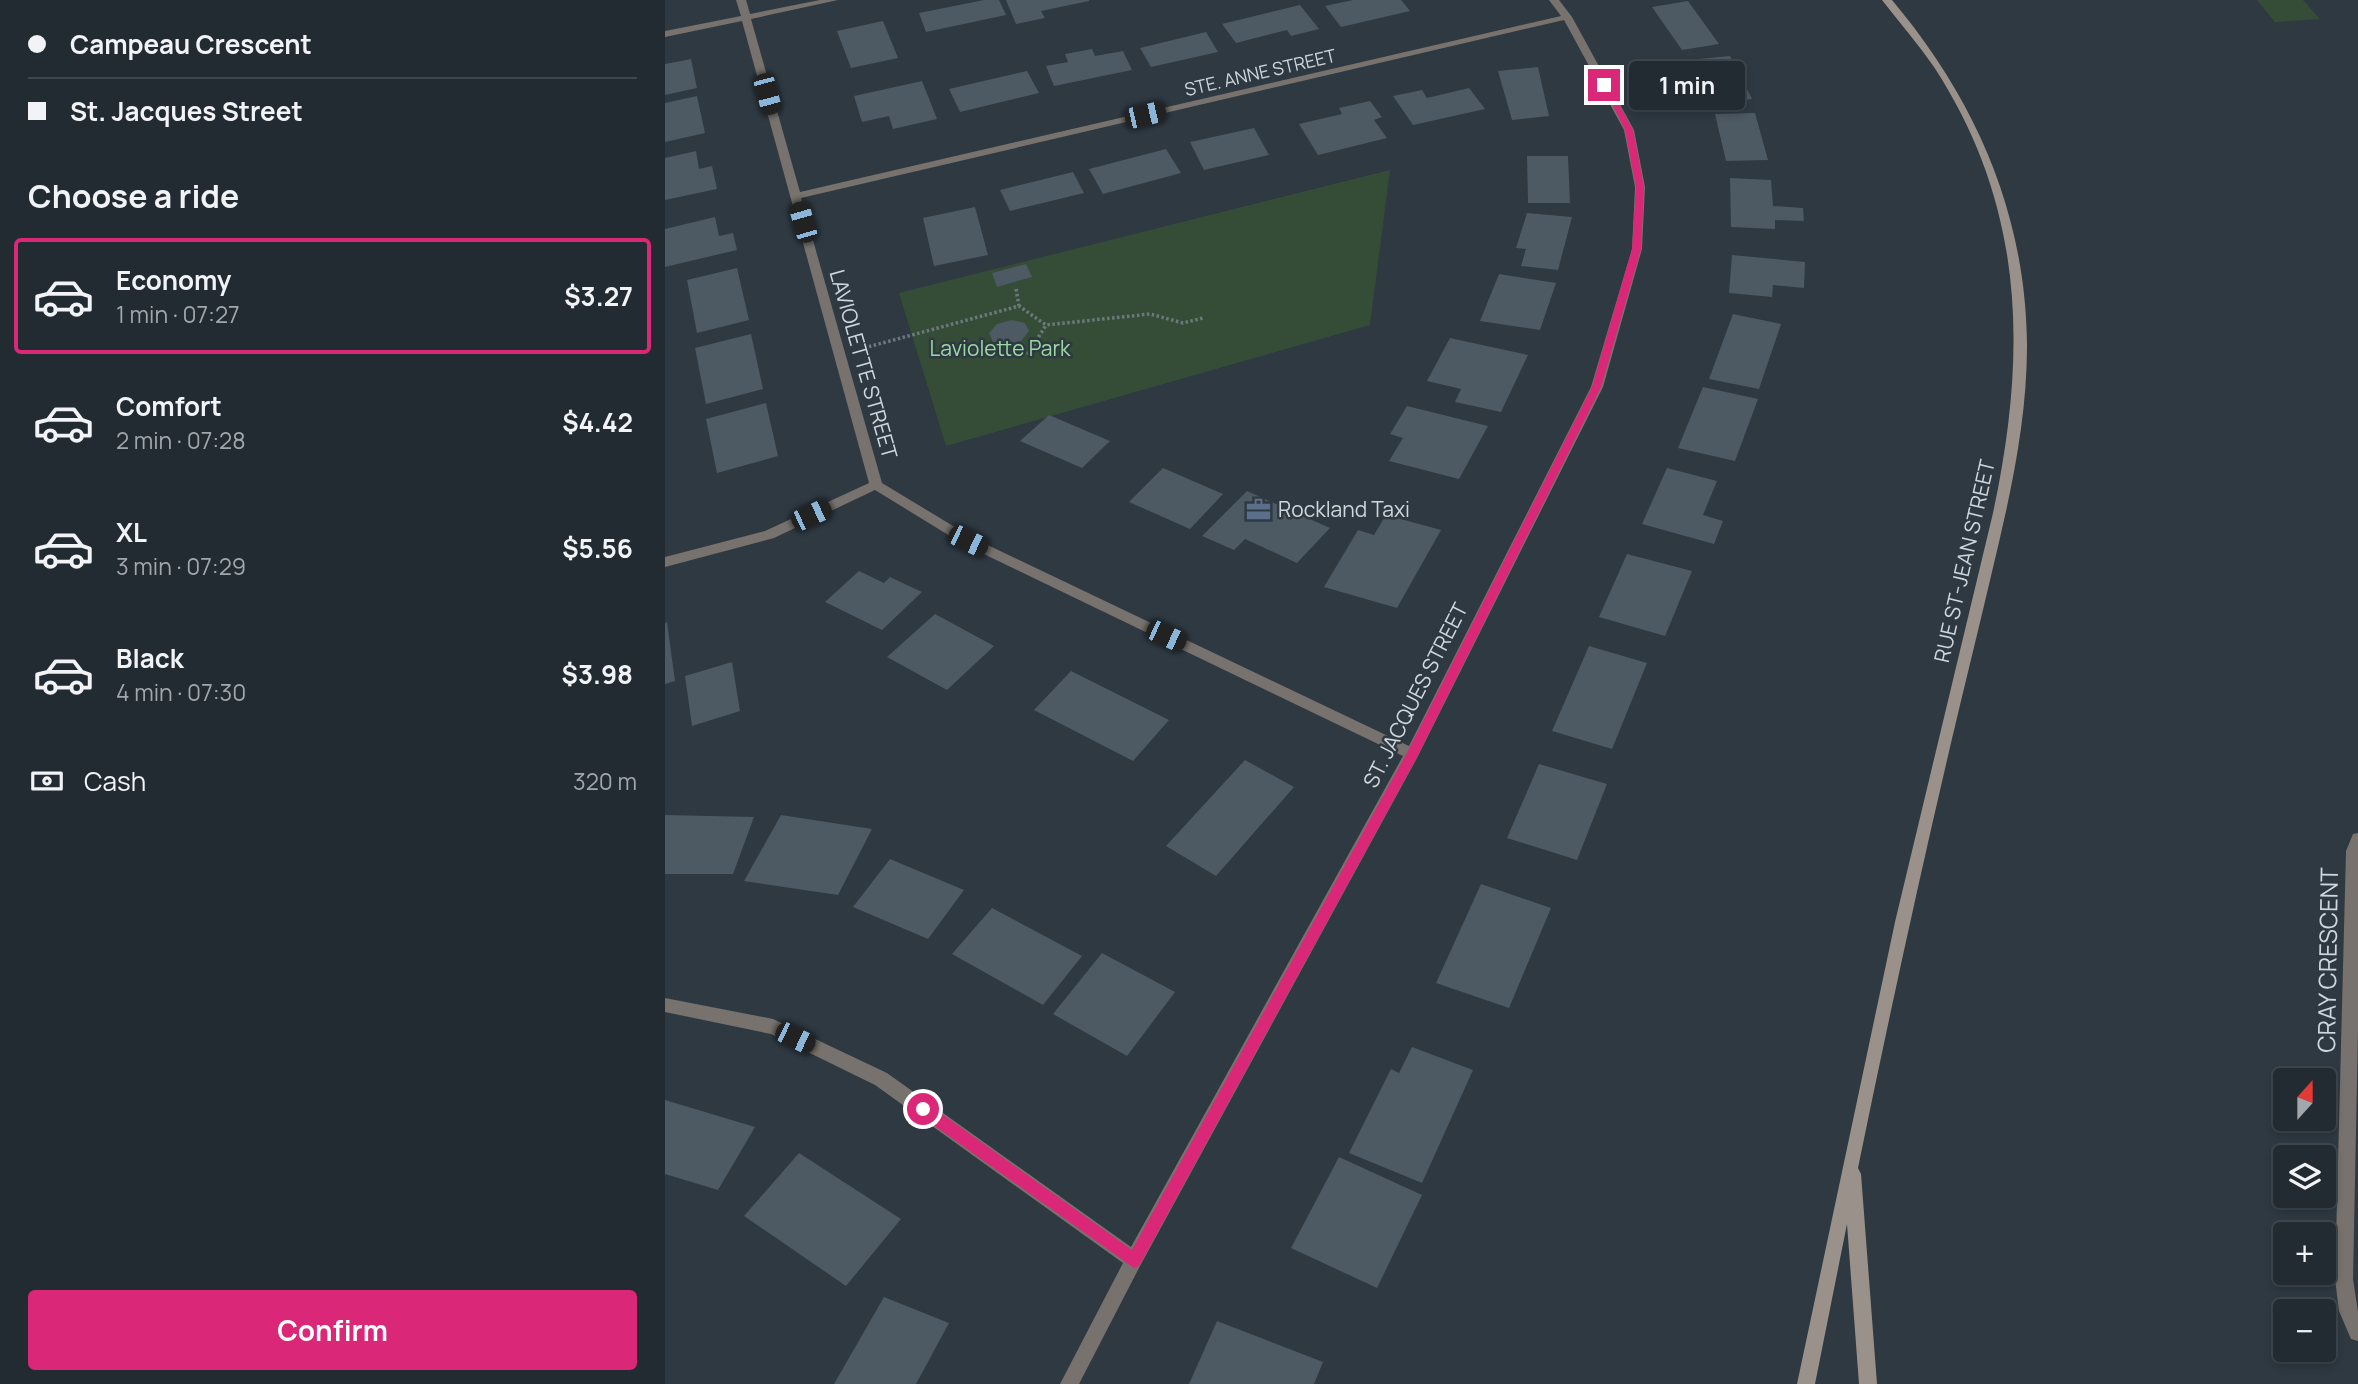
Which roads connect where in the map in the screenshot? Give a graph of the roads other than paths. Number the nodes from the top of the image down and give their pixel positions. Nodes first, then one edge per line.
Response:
1 (741, 0) edge
2 (833, 0) edge
3 (1553, 0) edge
4 (1887, 0) edge
5 (1567, 17) junction
6 (746, 19) junction
7 (665, 34) edge
8 (795, 196) junction
9 (876, 485) junction
10 (665, 562) edge
11 (1412, 754) junction
12 (2358, 839) edge
13 (665, 1004) edge
14 (1851, 1155) junction
15 (1134, 1260) junction
16 (2358, 1332) edge
17 (1069, 1384) edge
18 (1805, 1384) edge
19 (1868, 1384) edge

1 - 6 street, LAVIOLETTE STREET
2 - 6 street
3 - 5 street, ST. JACQUES STREET
4 - 14 main road, RUE ST-JEAN STREET
5 - 8 street, STE. ANNE STREET
5 - 11 street, ST. JACQUES STREET
6 - 7 street
6 - 8 street, LAVIOLETTE STREET
8 - 9 street, LAVIOLETTE STREET
9 - 10 street
9 - 11 street, LAVIOLETTE STREET
11 - 15 street, ST. JACQUES STREET
12 - 16 street, CRAY CRESCENT
13 - 15 street
14 - 18 main road, RUE ST-JEAN STREET
14 - 19 main road, RUE ST-JEAN STREET
15 - 17 street, ST. JACQUES STREET

